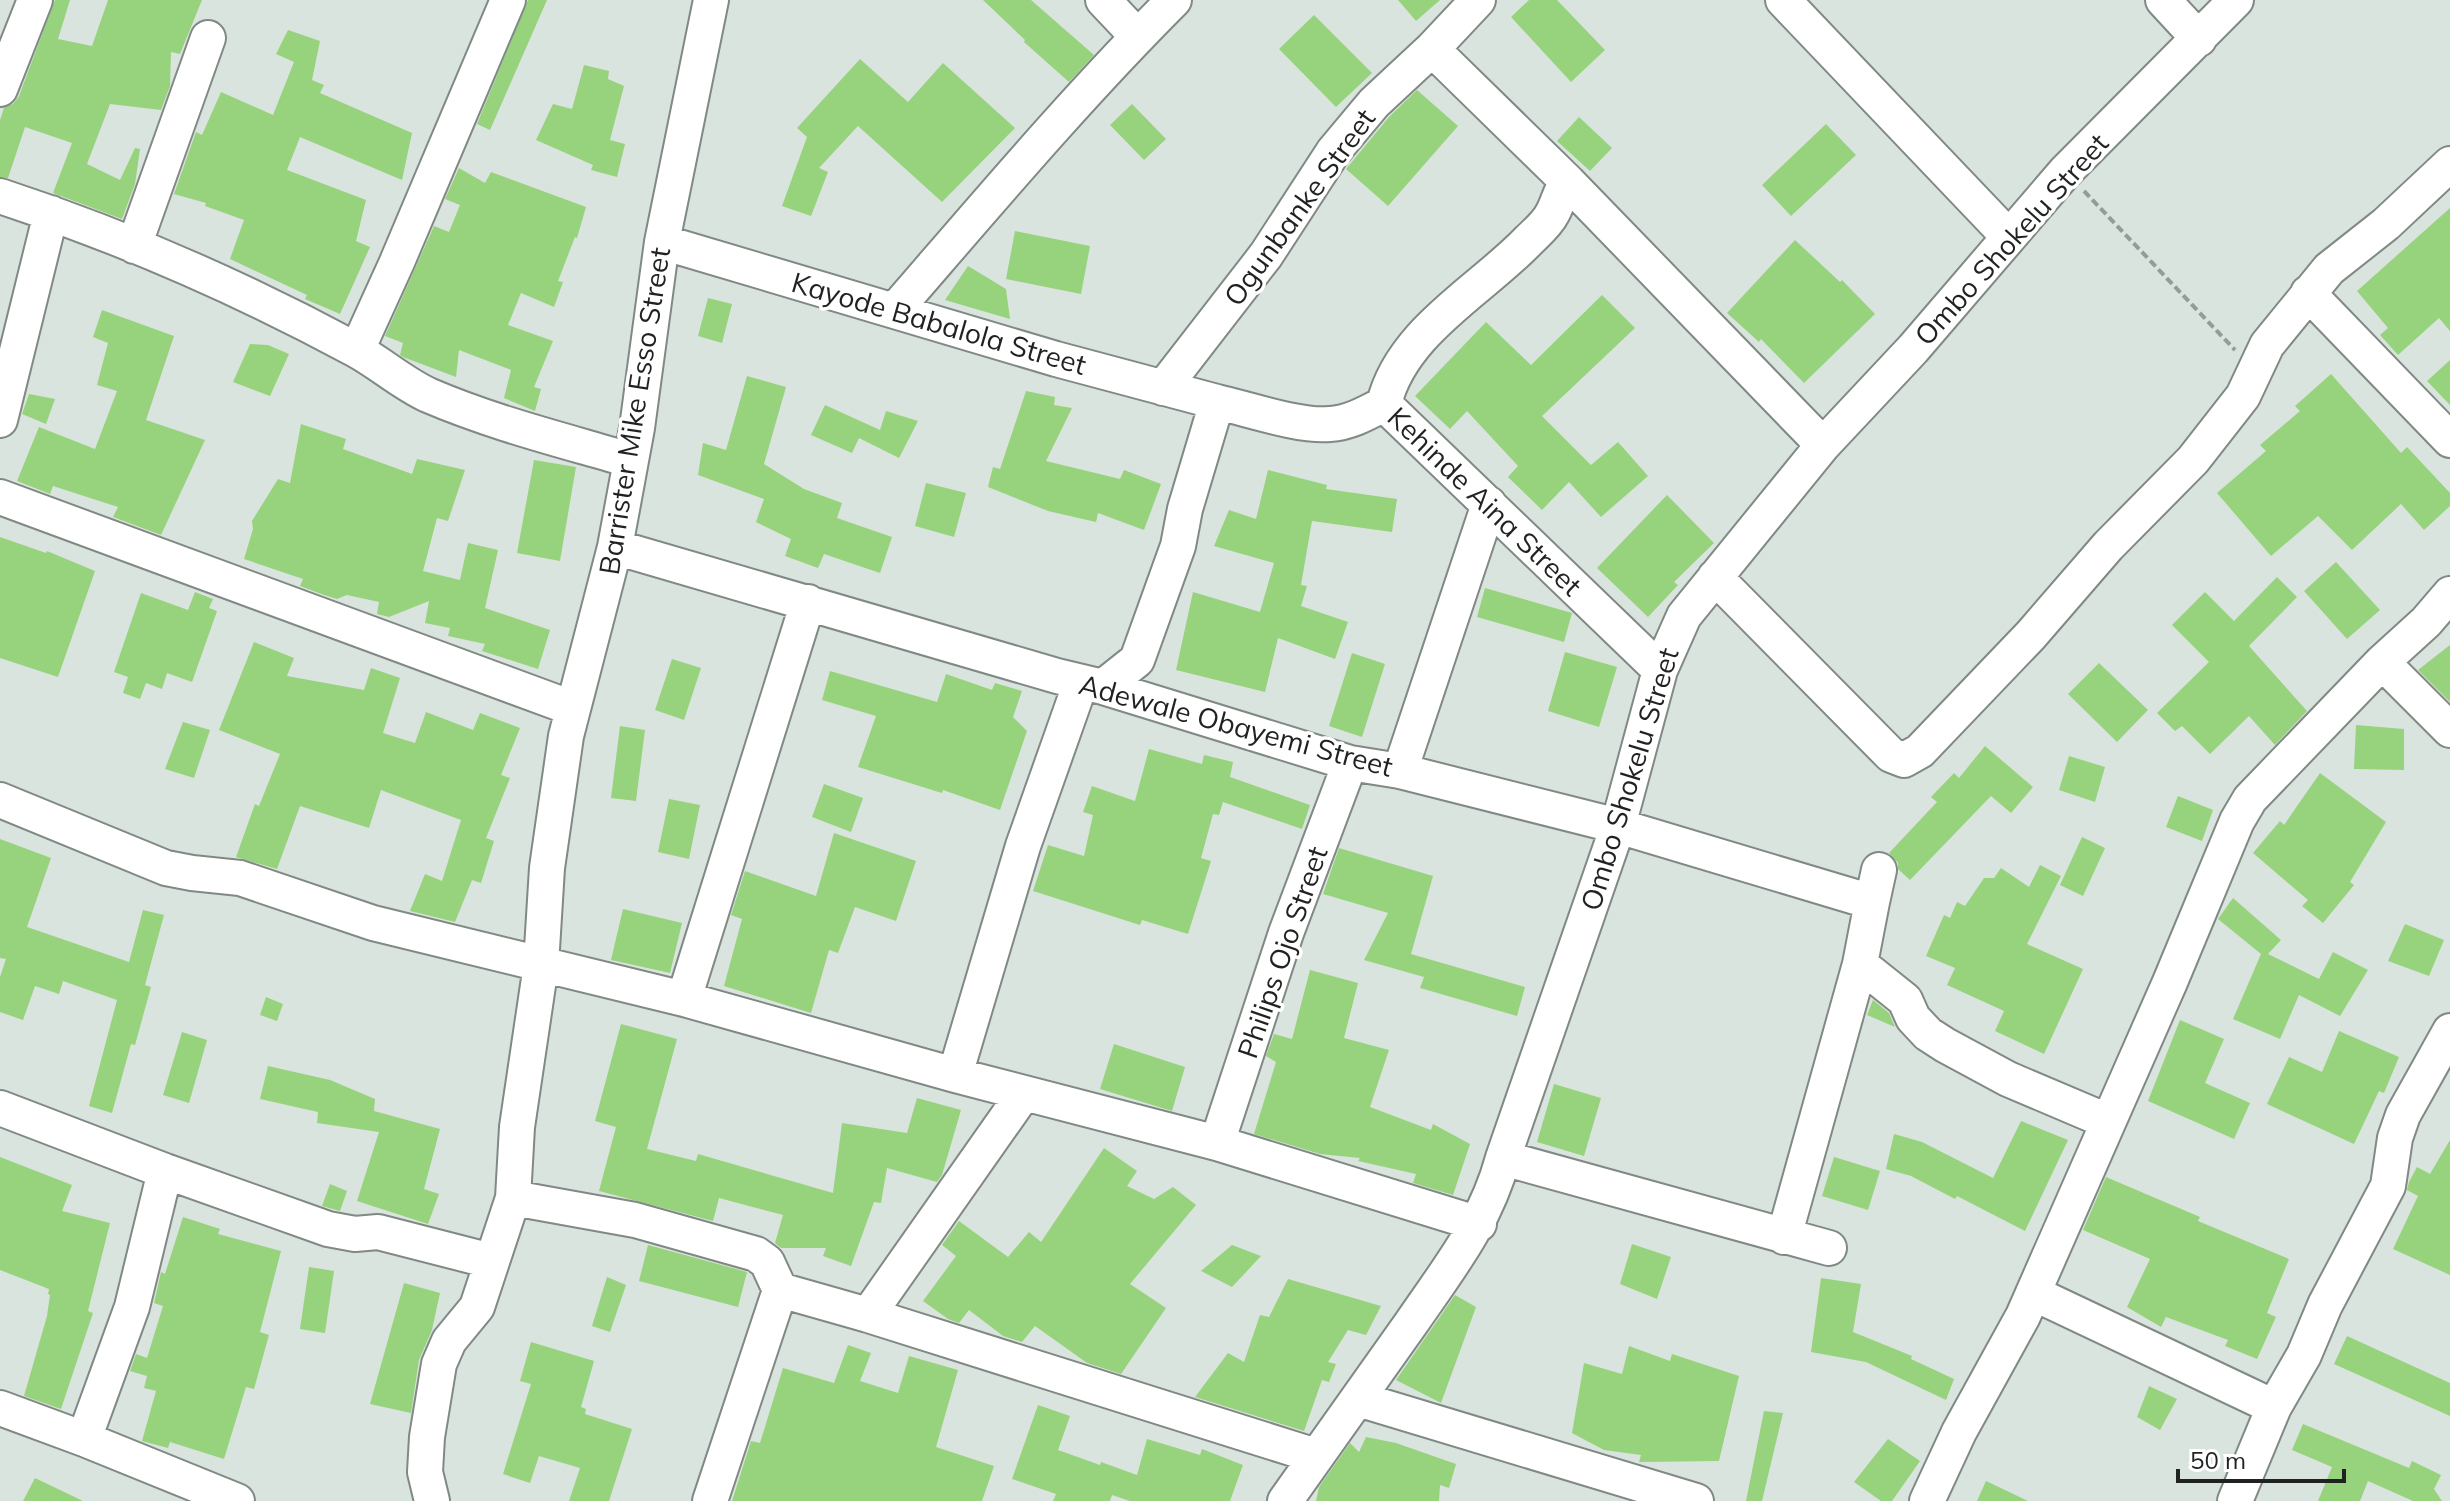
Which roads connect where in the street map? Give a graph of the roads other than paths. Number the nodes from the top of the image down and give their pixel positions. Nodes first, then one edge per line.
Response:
1 (35, 0) edge
2 (508, 0) edge
3 (711, 0) edge
4 (1103, 0) edge
5 (1174, 0) edge
6 (1478, 0) edge
7 (1783, 0) edge
8 (2163, 0) edge
9 (2236, 0) edge
10 (1138, 37) junction
11 (208, 38) dead end
12 (2199, 39) junction
13 (1432, 49) junction
14 (0, 89) edge
15 (2450, 164) edge
16 (1568, 182) junction
17 (0, 196) edge
18 (51, 213) junction
19 (2008, 236) junction
20 (662, 242) junction
21 (134, 246) junction
22 (2308, 293) junction
23 (895, 310) junction
24 (357, 350) junction
25 (1163, 388) junction
26 (1217, 402) junction
27 (1384, 404) junction
28 (0, 420) edge
29 (2450, 440) edge
30 (1823, 445) junction
31 (630, 460) junction
32 (0, 497) edge
33 (1489, 504) junction
34 (615, 547) junction
35 (1715, 577) junction
36 (2450, 594) edge
37 (808, 602) junction
38 (1137, 660) junction
39 (2382, 662) junction
40 (1660, 670) junction
41 (1092, 684) junction
42 (1161, 704) junction
43 (572, 708) junction
44 (2450, 730) edge
45 (1350, 763) junction
46 (1400, 771) junction
47 (0, 800) edge
48 (1618, 826) junction
49 (1860, 964) junction
50 (541, 965) junction
51 (684, 999) junction
52 (2450, 1031) edge
53 (955, 1075) junction
54 (1024, 1093) junction
55 (0, 1108) edge
56 (2107, 1121) junction
57 (1217, 1143) junction
58 (1503, 1158) junction
59 (165, 1171) junction
60 (513, 1198) junction
61 (1479, 1224) junction
62 (1784, 1237) junction
63 (1829, 1248) dead end
64 (491, 1261) junction
65 (780, 1290) junction
66 (2033, 1293) junction
67 (868, 1315) junction
68 (1358, 1399) junction
69 (2274, 1407) junction
70 (0, 1408) edge
71 (84, 1439) junction
72 (1316, 1456) junction
73 (237, 1501) edge
74 (432, 1501) edge
75 (710, 1501) edge
76 (1285, 1501) edge
77 (1696, 1501) edge
78 (1927, 1501) edge
79 (2235, 1501) edge

1 - 14 street
2 - 24 street
3 - 20 street, Barrister Mike Esso Street
4 - 10 street
5 - 10 street
6 - 13 street, Ogunbanke Street
7 - 19 street
8 - 12 street
9 - 12 street, Ombo Shokelu Street
10 - 23 street
11 - 21 street
12 - 19 street, Ombo Shokelu Street
13 - 16 street
13 - 25 street, Ogunbanke Street
15 - 22 street
16 - 27 street, Kehinde Aina Street
16 - 30 street
17 - 18 street
18 - 21 street
18 - 28 street
19 - 30 street, Ombo Shokelu Street
20 - 23 street, Kayode Babalola Street
20 - 31 street, Barrister Mike Esso Street
21 - 24 street
22 - 29 street
22 - 35 street
23 - 25 street, Kayode Babalola Street
24 - 31 street
25 - 26 street, Kayode Babalola Street
26 - 27 street, Kayode Babalola Street
26 - 38 street
27 - 33 street, Kehinde Aina Street
30 - 35 street, Ombo Shokelu Street
31 - 34 street, Barrister Mike Esso Street
32 - 43 street
33 - 40 street, Kehinde Aina Street
33 - 46 street
34 - 37 street, Adewale Obayemi Street
34 - 43 street, Barrister Mike Esso Street
35 - 40 street, Ombo Shokelu Street
36 - 39 street
37 - 41 street, Adewale Obayemi Street
37 - 51 street
38 - 41 street
38 - 42 street
39 - 44 street
39 - 56 street
40 - 48 street, Ombo Shokelu Street
41 - 42 street, Adewale Obayemi Street
41 - 53 street
42 - 45 street, Adewale Obayemi Street
43 - 50 street, Barrister Mike Esso Street
45 - 46 street, Adewale Obayemi Street
45 - 57 street, Philips Ojo Street
46 - 48 street, Adewale Obayemi Street
47 - 50 street
48 - 49 street, Adewale Obayemi Street
48 - 58 street, Ombo Shokelu Street
49 - 56 street
49 - 62 street
50 - 51 street
50 - 60 street, Barrister Mike Esso Street
51 - 53 street
52 - 69 street
53 - 54 street
54 - 57 street
54 - 67 street
55 - 59 street
56 - 66 street
57 - 61 street
58 - 61 street, Ombo Shokelu Street
58 - 62 street
59 - 64 street
59 - 71 street
60 - 64 street, Barrister Mike Esso Street
60 - 65 street
61 - 68 street, Ombo Shokelu Street
62 - 63 street
64 - 74 street, Barrister Mike Esso Street
65 - 67 street
65 - 75 street
66 - 69 street
66 - 78 street
67 - 72 street
68 - 72 street, Ombo Shokelu Street
68 - 77 street
69 - 79 street
70 - 71 street
71 - 73 street
72 - 76 street, Ombo Shokelu Street

